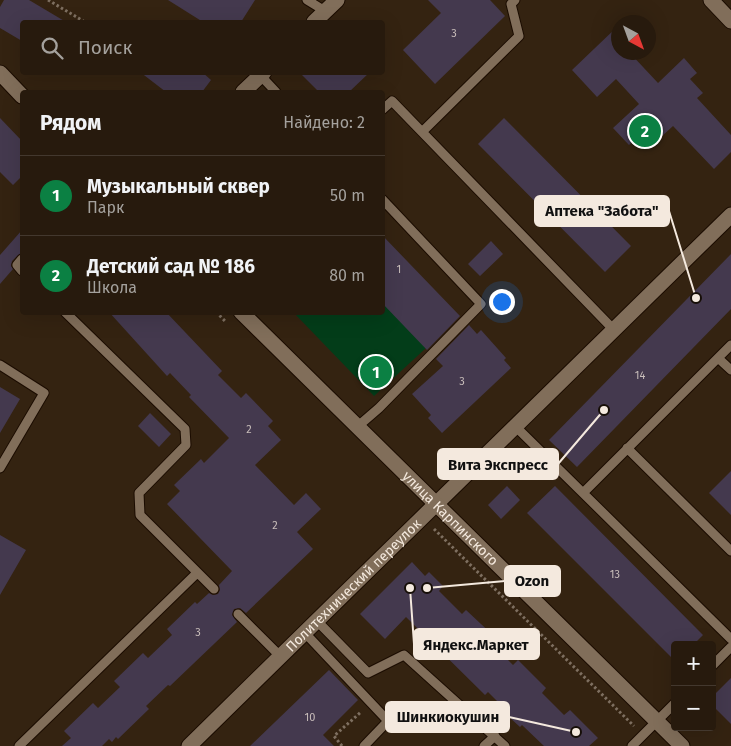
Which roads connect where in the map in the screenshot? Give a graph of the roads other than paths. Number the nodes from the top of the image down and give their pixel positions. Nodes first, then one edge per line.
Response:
1 (308, 0) edge
2 (337, 0) edge
3 (515, 0) edge
4 (711, 0) edge
5 (325, 11) junction
6 (316, 20) edge
7 (731, 21) edge
8 (0, 73) edge
9 (261, 75) edge
10 (263, 75) edge
11 (245, 90) edge
12 (274, 90) edge
13 (20, 94) edge
14 (385, 107) edge
15 (422, 132) junction
16 (385, 202) edge
17 (731, 215) edge
18 (68, 315) edge
19 (244, 315) edge
20 (614, 330) junction
21 (731, 345) edge
22 (718, 358) junction
23 (0, 365) edge
24 (731, 370) edge
25 (516, 426) junction
26 (358, 427) junction
27 (627, 448) junction
28 (0, 468) edge
29 (583, 493) junction
30 (436, 504) junction
31 (731, 551) edge
32 (197, 572) junction
33 (214, 589) dead end
34 (238, 614) dead end
35 (317, 621) junction
36 (305, 633) junction
37 (731, 639) edge
38 (731, 647) edge
39 (280, 656) junction
40 (716, 662) edge
41 (671, 707) edge
42 (656, 721) junction
43 (495, 736) junction
44 (19, 746) edge
45 (190, 746) edge
46 (364, 746) edge
47 (484, 746) edge
48 (505, 746) edge
49 (632, 746) edge
50 (682, 746) edge

1 - 5 lane
2 - 5 street
3 - 15 lane
4 - 7 street
5 - 6 street
8 - 13 street
9 - 11 street
10 - 12 lane
14 - 15 lane
15 - 20 lane
16 - 26 lane
17 - 20 street, Политехнический переулок
18 - 32 lane
19 - 26 street, улица Карпинского
20 - 25 street, Политехнический переулок
21 - 22 lane
22 - 24 lane
22 - 27 lane
23 - 28 lane
25 - 29 lane
25 - 30 street, Политехнический переулок
26 - 30 street, улица Карпинского
27 - 29 lane
27 - 31 lane
29 - 37 lane
30 - 35 street, Политехнический переулок
30 - 42 street, улица Карпинского
32 - 33 lane
32 - 44 lane
34 - 39 lane
35 - 36 street, Политехнический переулок
35 - 43 lane
36 - 39 street, Политехнический переулок
36 - 46 lane
38 - 40 lane
39 - 45 street, Политехнический переулок
41 - 42 lane
42 - 49 lane
42 - 50 street, улица Карпинского
43 - 47 lane
43 - 48 lane

